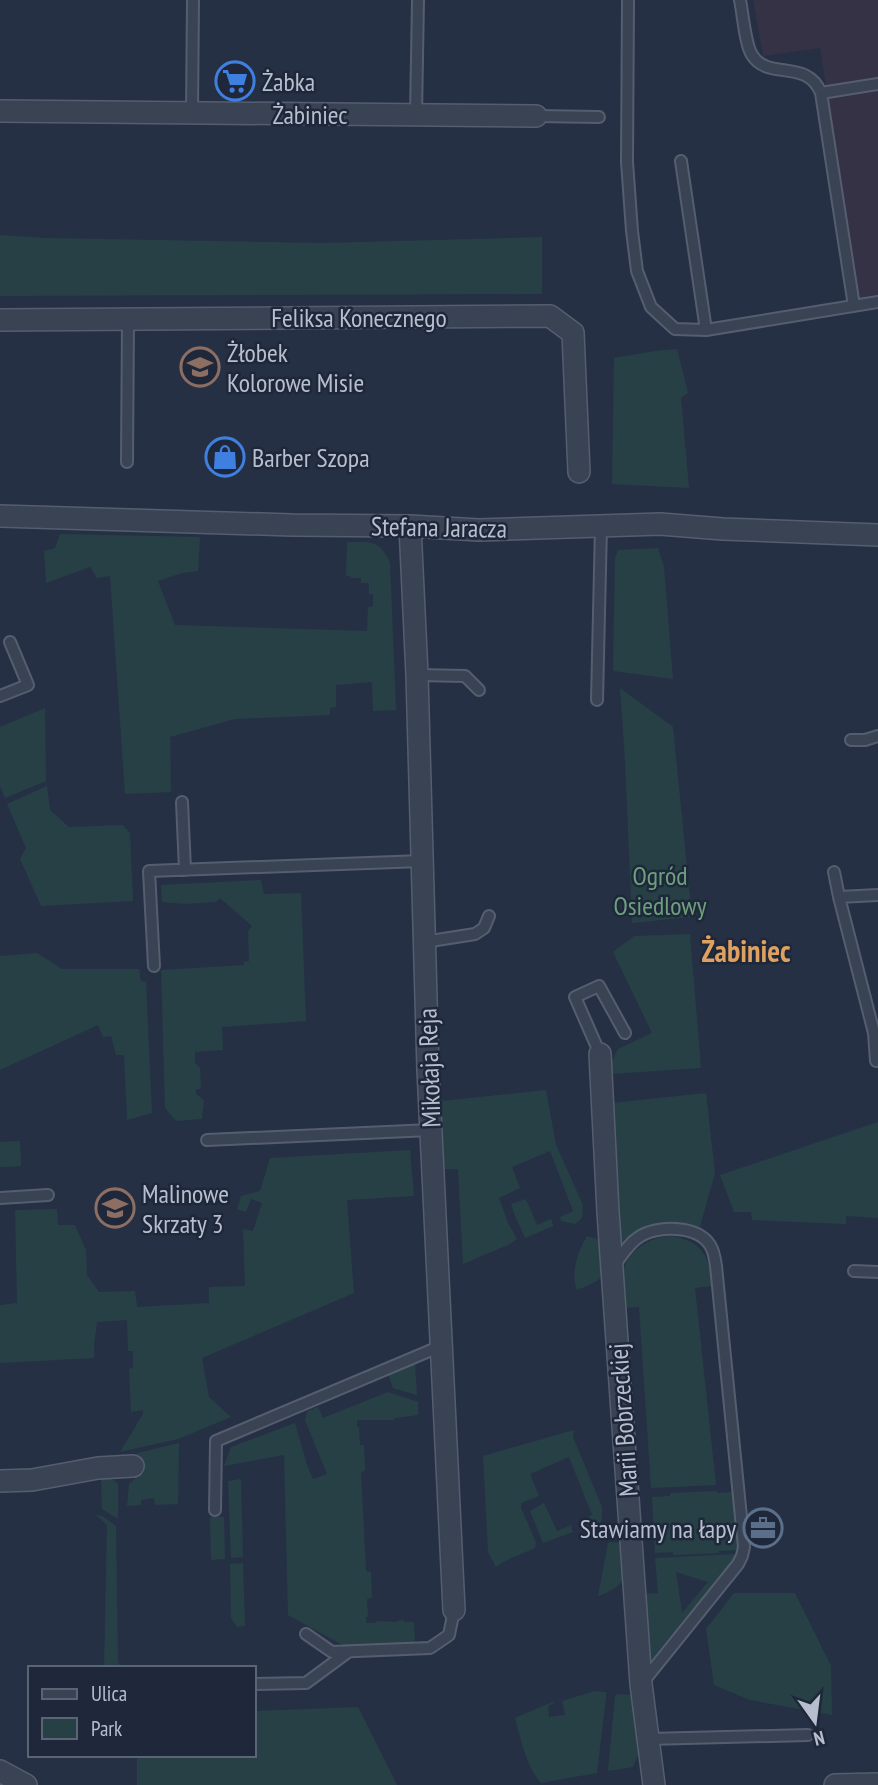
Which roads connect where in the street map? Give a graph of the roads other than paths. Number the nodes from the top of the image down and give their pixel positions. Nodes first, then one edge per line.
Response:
1 (193, 0) edge
2 (418, 0) edge
3 (628, 0) edge
4 (740, 0) edge
5 (878, 84) edge
6 (821, 93) junction
7 (0, 111) edge
8 (192, 113) junction
9 (416, 115) junction
10 (536, 116) joint
11 (599, 117) dead end
12 (681, 160) dead end
13 (878, 302) edge
14 (854, 306) junction
15 (128, 319) junction
16 (0, 320) edge
17 (706, 330) junction
18 (127, 463) dead end
19 (579, 472) dead end
20 (0, 516) edge
21 (410, 526) junction
22 (601, 526) junction
23 (878, 535) edge
24 (10, 642) dead end
25 (417, 675) junction
26 (479, 691) dead end
27 (0, 696) edge
28 (597, 701) dead end
29 (878, 736) edge
30 (851, 740) dead end
31 (182, 802) dead end
32 (422, 861) junction
33 (185, 870) junction
34 (834, 872) dead end
35 (878, 895) edge
36 (839, 897) junction
37 (489, 916) dead end
38 (424, 942) junction
39 (154, 967) dead end
40 (625, 1033) dead end
41 (876, 1033) edge
42 (600, 1054) joint
43 (876, 1061) edge
44 (431, 1130) junction
45 (207, 1140) dead end
46 (48, 1195) dead end
47 (0, 1198) edge
48 (613, 1268) junction
49 (854, 1271) dead end
50 (878, 1272) edge
51 (441, 1346) junction
52 (134, 1466) dead end
53 (0, 1481) edge
54 (215, 1510) dead end
55 (454, 1610) joint
56 (306, 1634) dead end
57 (348, 1652) junction
58 (256, 1684) edge
59 (641, 1684) junction
60 (808, 1735) dead end
61 (648, 1739) junction
62 (0, 1771) edge
63 (878, 1784) edge
64 (26, 1785) edge
65 (654, 1785) edge
66 (835, 1785) edge

1 - 8 lane
2 - 9 lane
3 - 17 lane
4 - 6 lane
5 - 6 lane
6 - 14 lane
7 - 8 street, Żabiniec
8 - 9 street, Żabiniec
9 - 10 street, Żabiniec
10 - 11 lane
12 - 17 lane
13 - 14 lane
14 - 17 lane
15 - 16 street, Feliksa Konecznego
15 - 18 lane
15 - 19 street, Feliksa Konecznego
20 - 21 street, Stefana Jaracza
21 - 22 street, Stefana Jaracza
21 - 25 street, Mikołaja Reja
22 - 23 street, Stefana Jaracza
22 - 28 lane
24 - 27 lane
25 - 26 lane
25 - 32 street, Mikołaja Reja
29 - 30 lane
31 - 33 lane
32 - 33 lane
32 - 38 street, Mikołaja Reja
33 - 39 lane
34 - 36 lane
35 - 36 lane
36 - 41 lane
37 - 38 lane
38 - 44 street, Mikołaja Reja
40 - 42 lane
41 - 43 lane
42 - 48 street, Marii Bobrzeckiej
44 - 45 lane
44 - 51 street, Mikołaja Reja
46 - 47 lane
48 - 59 street, Marii Bobrzeckiej
48 - 59 lane
49 - 50 lane
51 - 54 lane
51 - 55 street, Mikołaja Reja
52 - 53 street
55 - 57 lane
56 - 57 lane
57 - 58 lane
59 - 61 street, Marii Bobrzeckiej
60 - 61 lane
61 - 65 street, Marii Bobrzeckiej
62 - 64 street
63 - 66 street

